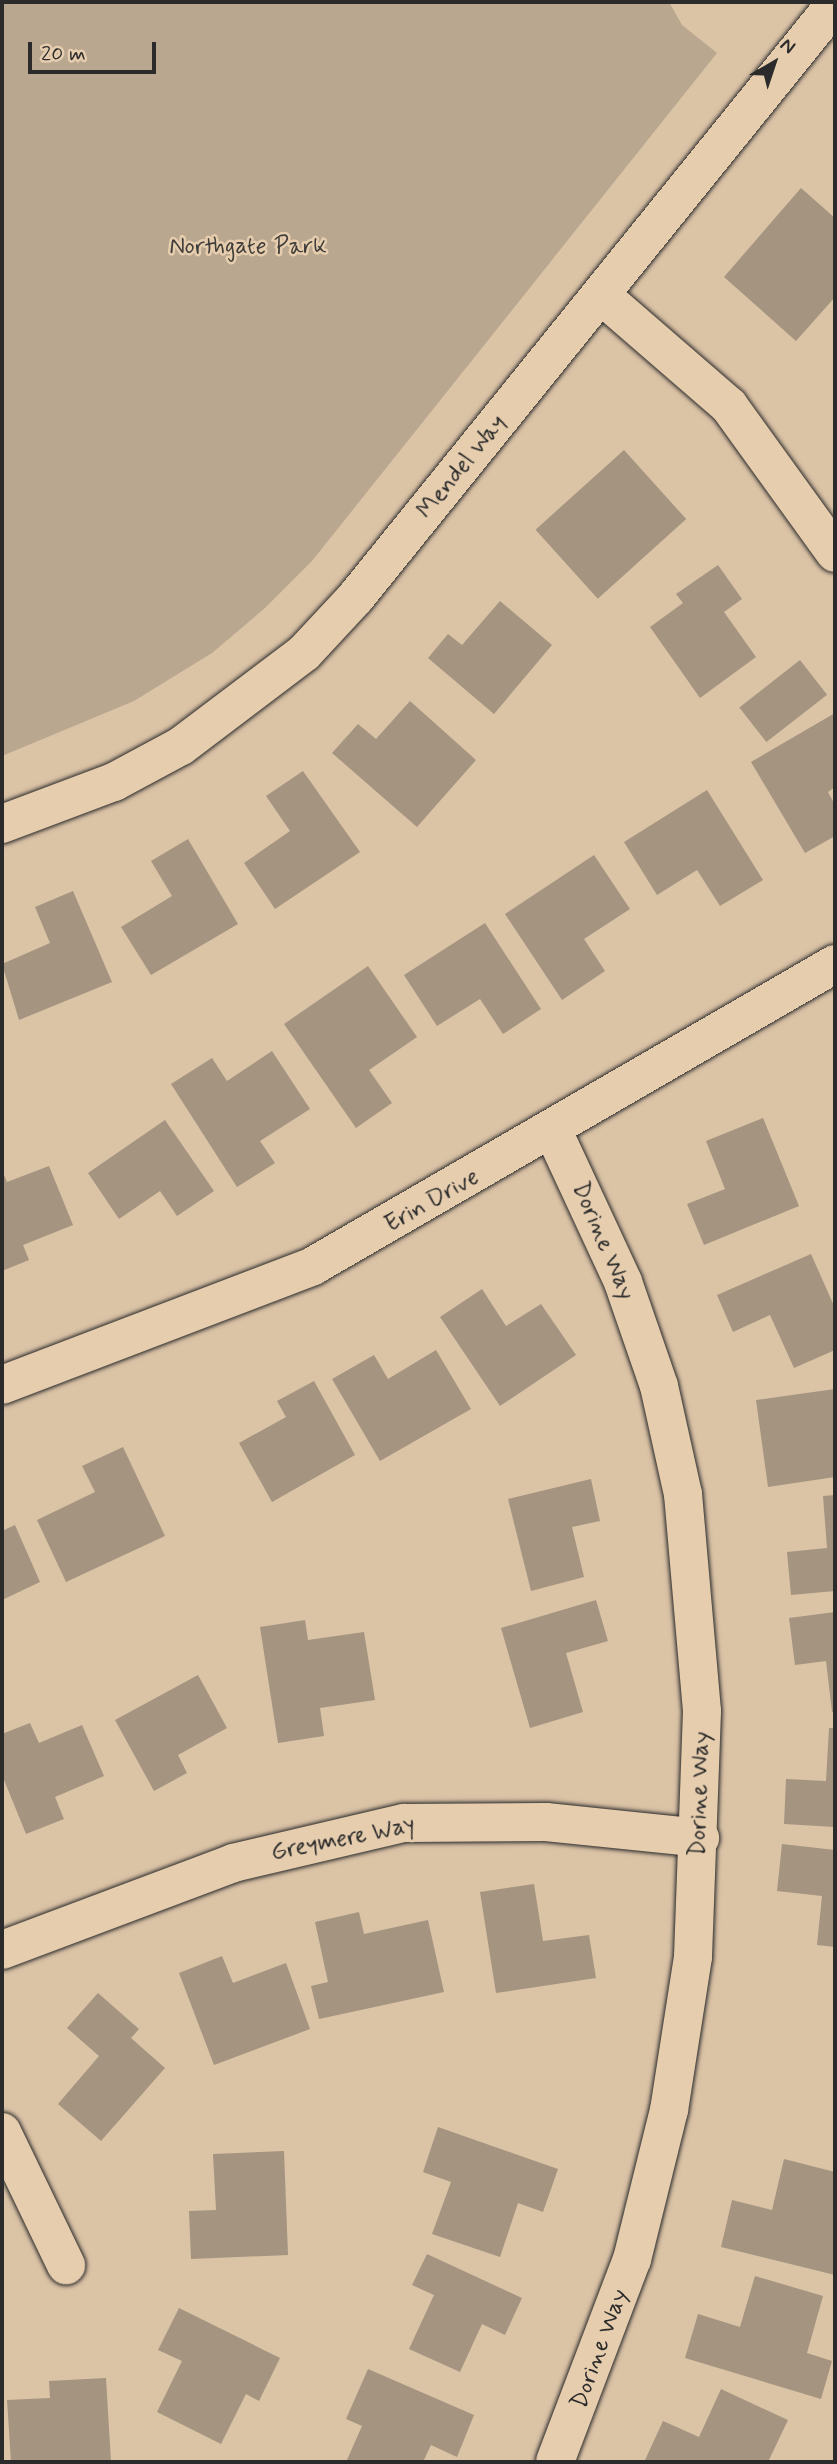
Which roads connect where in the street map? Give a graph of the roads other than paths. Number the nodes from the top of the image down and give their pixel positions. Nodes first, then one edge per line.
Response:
1 (835, 4) edge
2 (600, 295) junction
3 (835, 553) edge
4 (2, 824) edge
5 (835, 964) edge
6 (553, 1130) junction
7 (2, 1385) edge
8 (700, 1838) junction
9 (2, 1950) edge
10 (2, 2132) edge
11 (66, 2265) dead end
12 (555, 2462) edge

1 - 2 street, Mendel Way
2 - 3 street
2 - 4 street, Mendel Way
5 - 6 street, Erin Drive
6 - 7 street, Erin Drive
6 - 8 street, Dorine Way
8 - 9 street, Greymere Way
8 - 12 street, Dorine Way
10 - 11 street

